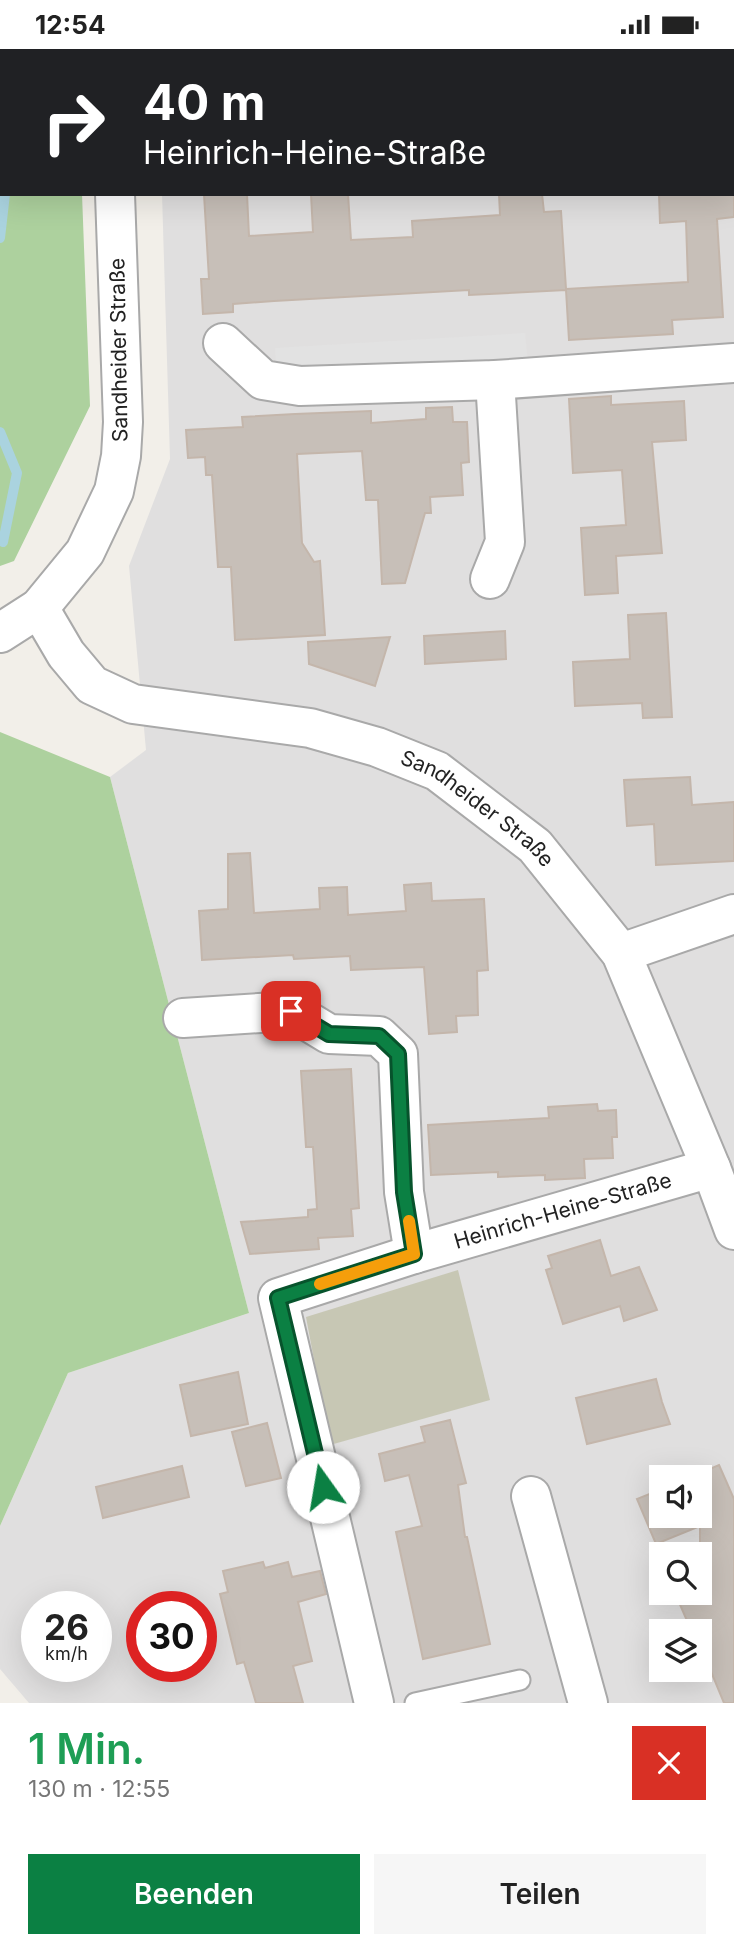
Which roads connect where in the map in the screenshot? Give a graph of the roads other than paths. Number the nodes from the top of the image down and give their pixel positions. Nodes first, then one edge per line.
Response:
1 (115, 196) edge
2 (223, 343) dead end
3 (734, 363) edge
4 (495, 380) junction
5 (490, 579) dead end
6 (39, 608) junction
7 (0, 633) edge
8 (734, 914) edge
9 (621, 953) junction
10 (183, 1018) dead end
11 (711, 1168) junction
12 (734, 1230) edge
13 (414, 1254) junction
14 (531, 1496) dead end
15 (520, 1680) dead end
16 (374, 1703) edge
17 (415, 1703) edge
18 (588, 1703) edge

1 - 6 street, Sandheider Straße
2 - 4 street
3 - 4 street
4 - 5 street
6 - 7 street, Sandheider Straße
6 - 9 street, Sandheider Straße
8 - 9 street
9 - 11 street, Sandheider Straße
10 - 13 street
11 - 12 street, Sandheider Straße
11 - 13 street, Heinrich-Heine-Straße
13 - 16 street, Heinrich-Heine-Straße
14 - 18 street
15 - 17 lane

